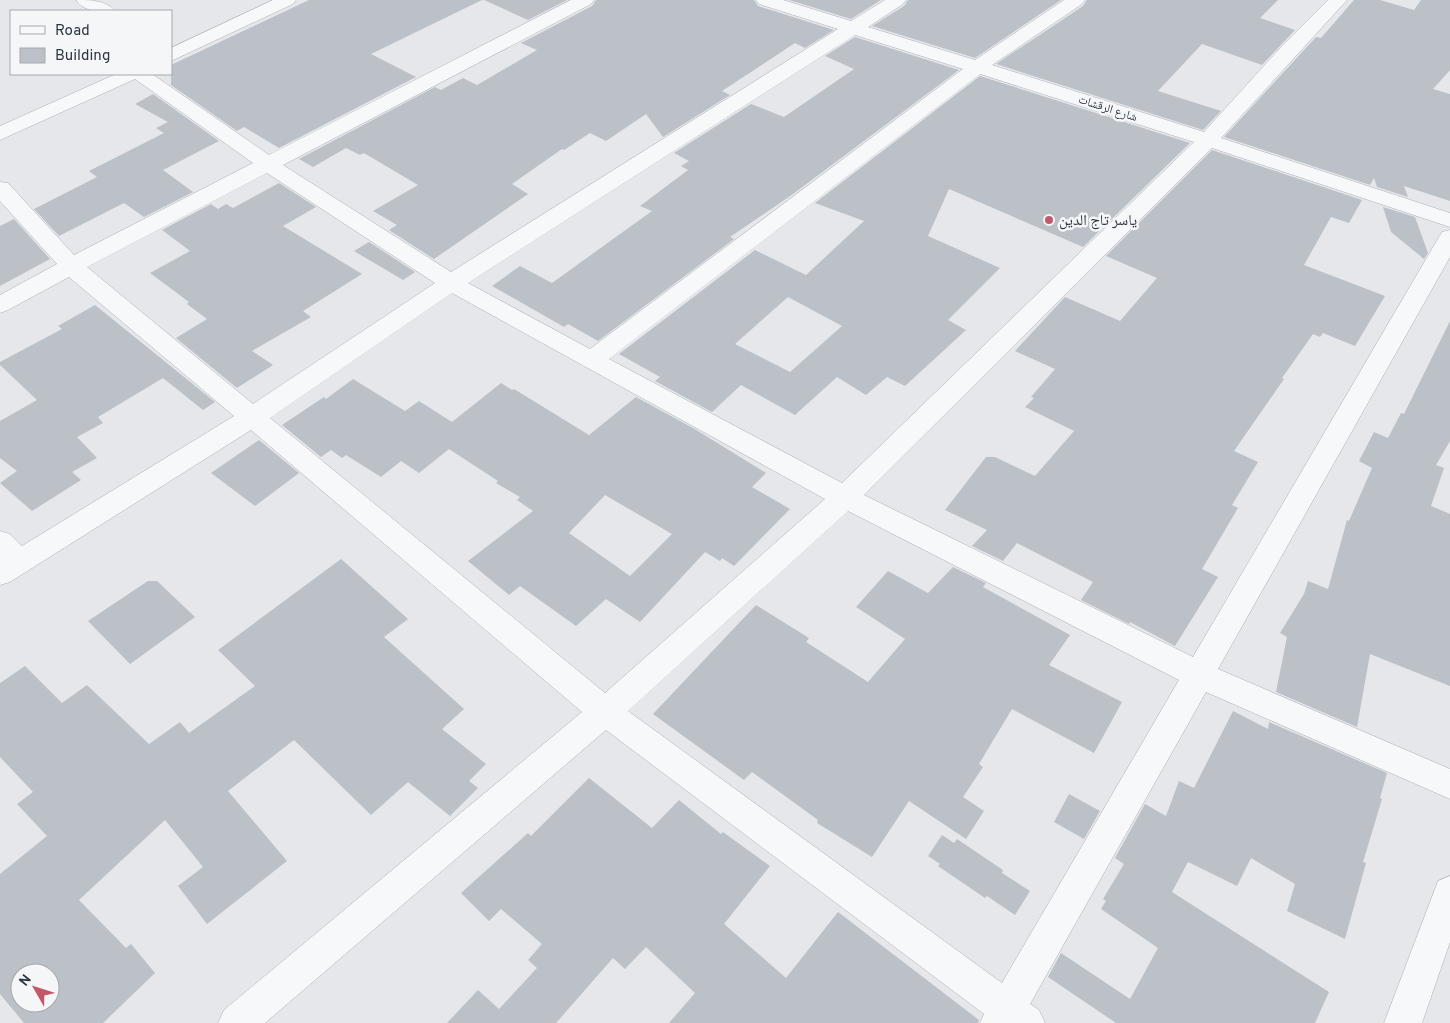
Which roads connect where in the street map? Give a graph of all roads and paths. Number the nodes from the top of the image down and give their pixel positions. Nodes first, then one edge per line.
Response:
1 (85, 0) edge
2 (287, 0) edge
3 (585, 0) edge
4 (765, 0) edge
5 (897, 0) edge
6 (1076, 0) edge
7 (1338, 0) edge
8 (104, 10) edge
9 (855, 28) junction
10 (176, 49) edge
11 (977, 67) junction
12 (129, 75) edge
13 (141, 75) edge
14 (0, 134) edge
15 (1208, 140) junction
16 (269, 165) junction
17 (0, 188) edge
18 (1450, 220) edge
19 (1450, 237) edge
20 (71, 266) junction
21 (451, 283) junction
22 (0, 305) edge
23 (591, 360) junction
24 (251, 418) junction
25 (846, 497) junction
26 (6, 559) edge
27 (1199, 675) junction
28 (605, 712) junction
29 (1450, 784) edge
30 (1450, 894) edge
31 (1010, 1019) edge
32 (237, 1023) edge
33 (1403, 1023) edge

1 - 8 street
2 - 10 street
3 - 16 street
4 - 9 street, شارع الرقشات
5 - 9 street
6 - 11 street
7 - 15 street
9 - 11 street, شارع الرقشات
9 - 21 street
11 - 15 street, شارع الرقشات
11 - 23 street
12 - 14 street
13 - 16 street
15 - 18 street, شارع الرقشات
15 - 25 street
16 - 20 street
16 - 21 street
17 - 20 street
19 - 27 street
20 - 22 street
20 - 24 street
21 - 23 street
21 - 24 street
23 - 25 street
24 - 26 street
24 - 28 street
25 - 27 street
25 - 28 street
27 - 29 street
27 - 31 street
28 - 31 street
28 - 32 street
30 - 33 street

